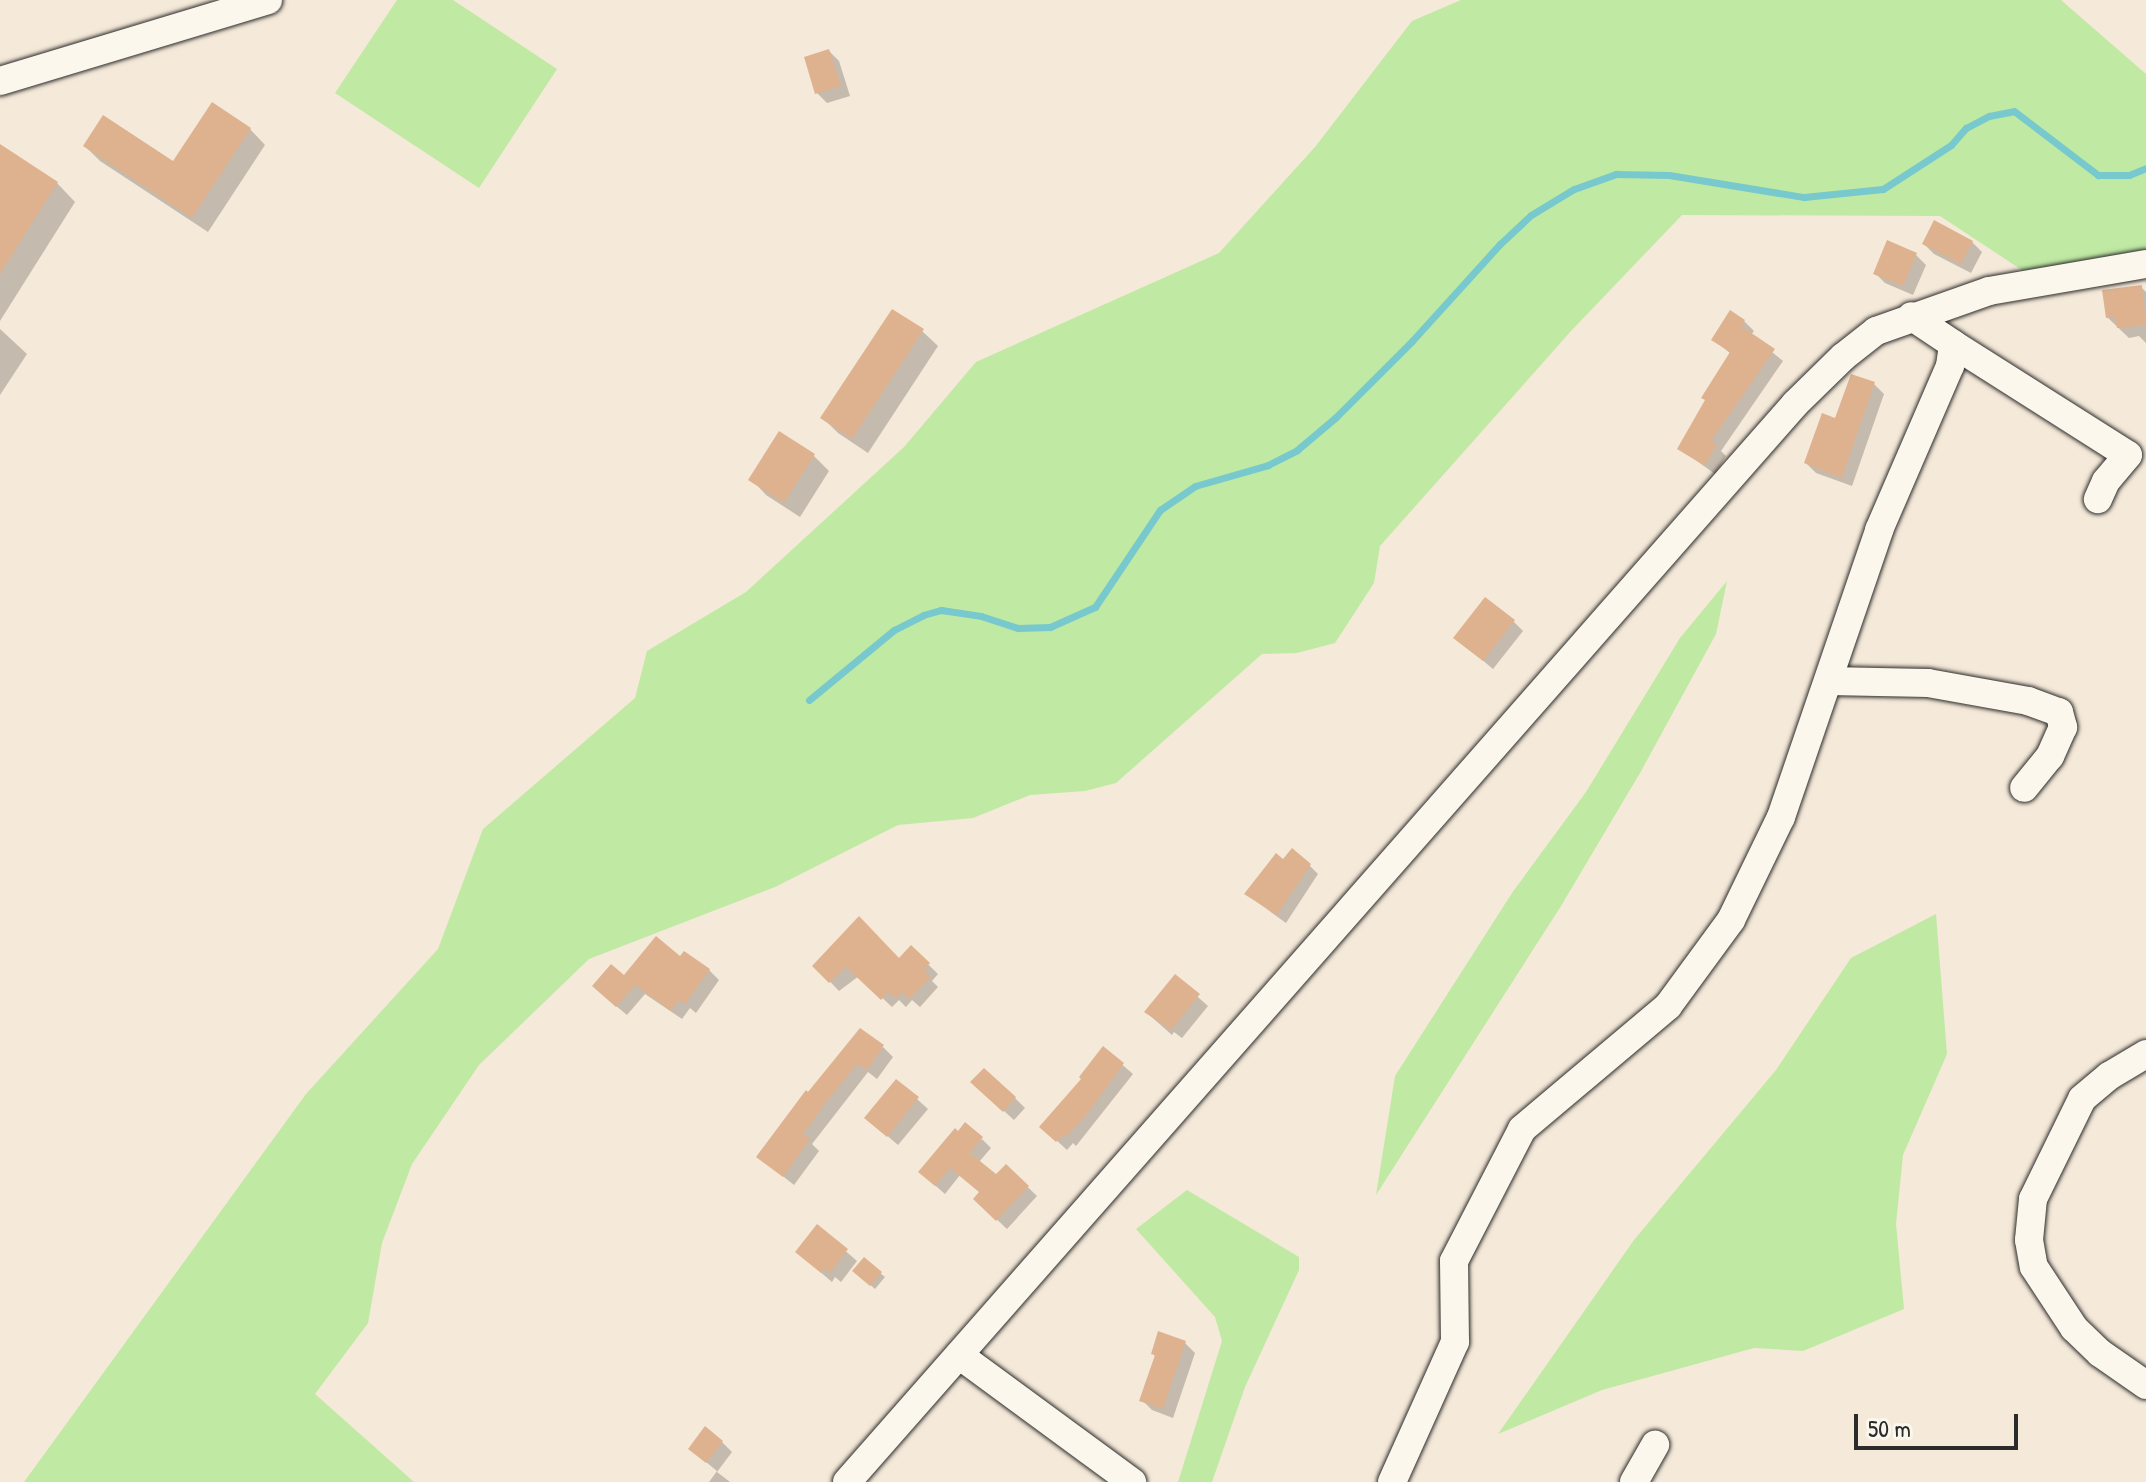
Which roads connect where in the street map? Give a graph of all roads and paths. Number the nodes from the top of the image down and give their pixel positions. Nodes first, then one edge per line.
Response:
1 (268, 0) edge
2 (0, 81) edge
3 (2146, 264) edge
4 (1911, 316) junction
5 (1953, 344) junction
6 (2098, 499) dead end
7 (1828, 681) junction
8 (2024, 788) dead end
9 (2146, 1054) edge
10 (959, 1355) junction
11 (2146, 1385) edge
12 (1655, 1445) dead end
13 (847, 1482) edge
14 (1132, 1482) edge
15 (1392, 1482) edge
16 (1634, 1482) edge

1 - 2 street
3 - 4 street
4 - 5 street
4 - 10 street
5 - 6 street
5 - 7 street
7 - 8 street
7 - 15 street
9 - 11 street
10 - 13 street
10 - 14 street
12 - 16 street

